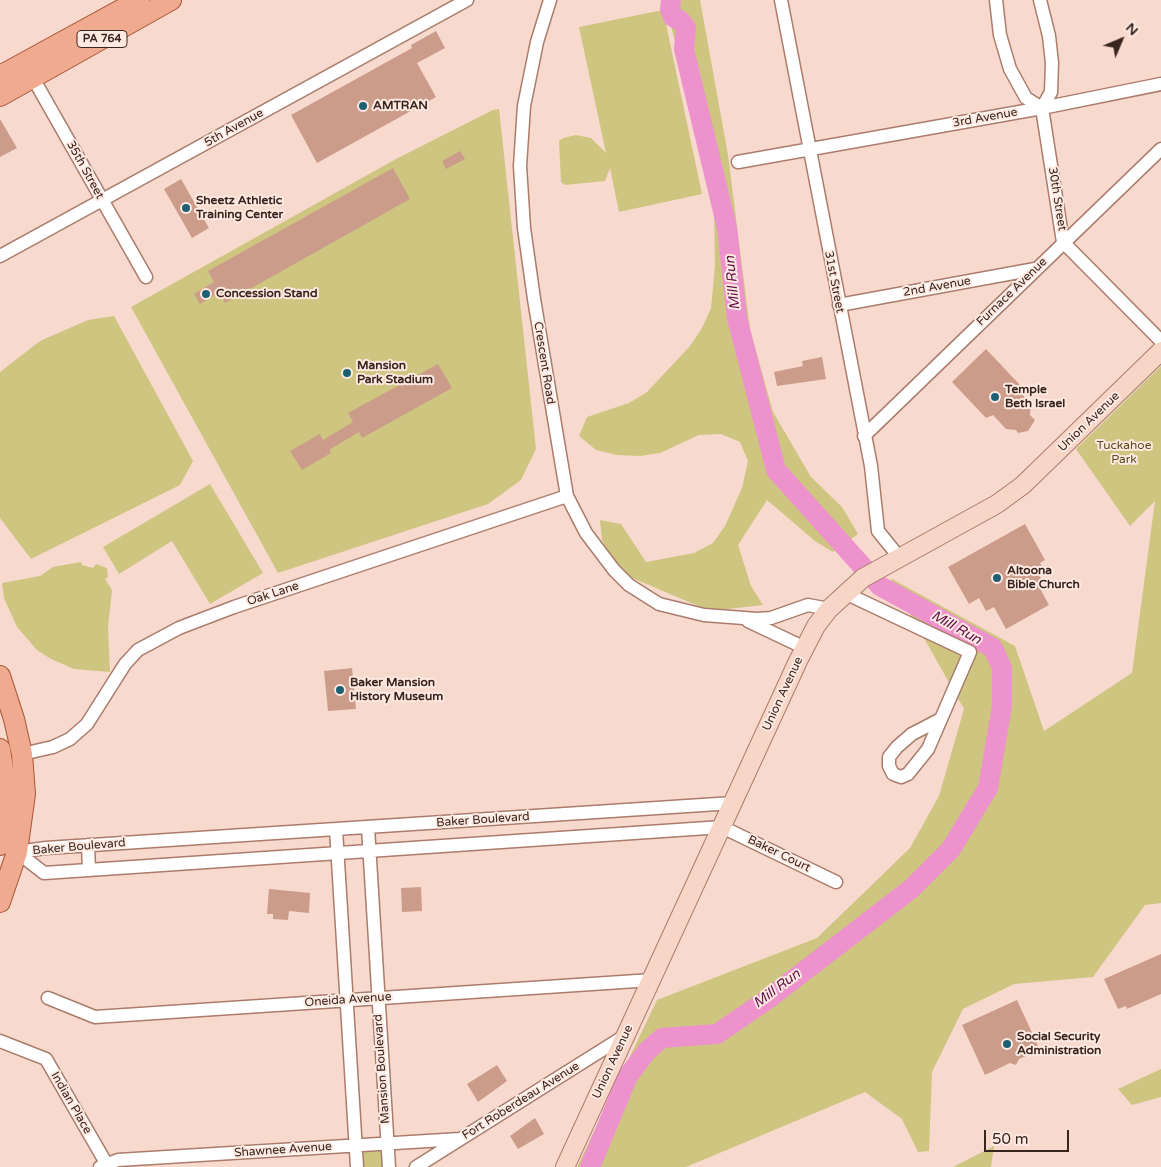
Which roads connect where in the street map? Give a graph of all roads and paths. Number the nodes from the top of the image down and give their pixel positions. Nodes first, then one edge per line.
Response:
1 (138, 0) edge
2 (171, 0) edge
3 (467, 0) edge
4 (550, 0) edge
5 (780, 0) edge
6 (996, 0) edge
7 (1040, 0) edge
8 (29, 70) junction
9 (0, 76) edge
10 (1161, 84) edge
11 (0, 96) edge
12 (1042, 108) junction
13 (1161, 149) edge
14 (809, 150) junction
15 (738, 162) dead end
16 (102, 201) junction
17 (1063, 242) junction
18 (0, 256) edge
19 (1035, 269) junction
20 (146, 277) dead end
21 (839, 305) junction
22 (1161, 341) edge
23 (1161, 351) edge
24 (864, 436) junction
25 (567, 496) junction
26 (899, 557) junction
27 (845, 593) junction
28 (829, 609) junction
29 (744, 619) junction
30 (805, 648) junction
31 (0, 676) edge
32 (941, 719) junction
33 (0, 749) edge
34 (22, 754) junction
35 (733, 803) junction
36 (368, 827) junction
37 (722, 827) junction
38 (336, 829) junction
39 (4, 845) edge
40 (88, 845) junction
41 (368, 851) junction
42 (337, 853) junction
43 (89, 870) junction
44 (836, 882) dead end
45 (0, 902) edge
46 (652, 980) junction
47 (48, 998) dead end
48 (377, 998) junction
49 (346, 1000) junction
50 (626, 1035) junction
51 (0, 1041) edge
52 (460, 1139) junction
53 (388, 1143) junction
54 (356, 1145) junction
55 (103, 1165) edge
56 (357, 1167) edge
57 (389, 1167) edge
58 (416, 1167) edge
59 (565, 1167) edge

1 - 8 main road, PA 764
2 - 8 main road, PA 764
3 - 16 street, 5th Avenue
4 - 25 street, Crescent Road
5 - 14 street, 31st Street
6 - 12 street
7 - 12 street, 30th Street
8 - 9 main road, PA 764
8 - 11 main road, PA 764
8 - 16 street, 35th Street
10 - 12 street, 3rd Avenue
12 - 14 street, 3rd Avenue
12 - 17 street, 30th Street
13 - 17 street, Furnace Avenue
14 - 15 street, 3rd Avenue
14 - 21 street, 31st Street
16 - 18 street, 5th Avenue
16 - 20 street, 35th Street
17 - 19 street, Furnace Avenue
17 - 22 street, 30th Street
19 - 21 street, 2nd Avenue
19 - 24 street, Furnace Avenue
21 - 24 street, 31st Street
23 - 26 main road, Union Avenue
24 - 26 street, 31st Street
25 - 29 street, Crescent Road
25 - 34 street, Oak Lane
26 - 27 main road, Union Avenue
27 - 28 main road, Union Avenue
27 - 32 street
28 - 29 street, Crescent Road
28 - 30 main road, Union Avenue
29 - 30 street, Crescent Road
30 - 35 main road, Union Avenue
31 - 34 main road
32 - 32 street
33 - 39 main road
34 - 39 main road
35 - 36 street, Baker Boulevard
35 - 37 main road, Union Avenue
36 - 38 street, Baker Boulevard
36 - 41 street, Mansion Boulevard
37 - 41 street, Baker Boulevard
37 - 44 street, Baker Court
37 - 46 main road, Union Avenue
38 - 40 street, Baker Boulevard
38 - 42 street
39 - 40 street, Baker Boulevard
39 - 43 street, Baker Boulevard
39 - 45 main road
40 - 43 street
41 - 42 street, Baker Boulevard
41 - 48 street, Mansion Boulevard
42 - 43 street, Baker Boulevard
42 - 49 street
46 - 48 street, Oneida Avenue
46 - 50 main road, Union Avenue
47 - 49 street, Oneida Avenue
48 - 49 street, Oneida Avenue
48 - 53 street, Mansion Boulevard
49 - 54 street
50 - 52 street, Fort Roberdeau Avenue
50 - 59 main road, Union Avenue
51 - 55 street, Indian Place
52 - 53 street, Shawnee Avenue
52 - 58 street, Fort Roberdeau Avenue
53 - 54 street, Shawnee Avenue
53 - 57 street, Mansion Boulevard
54 - 55 street, Shawnee Avenue
54 - 56 street

